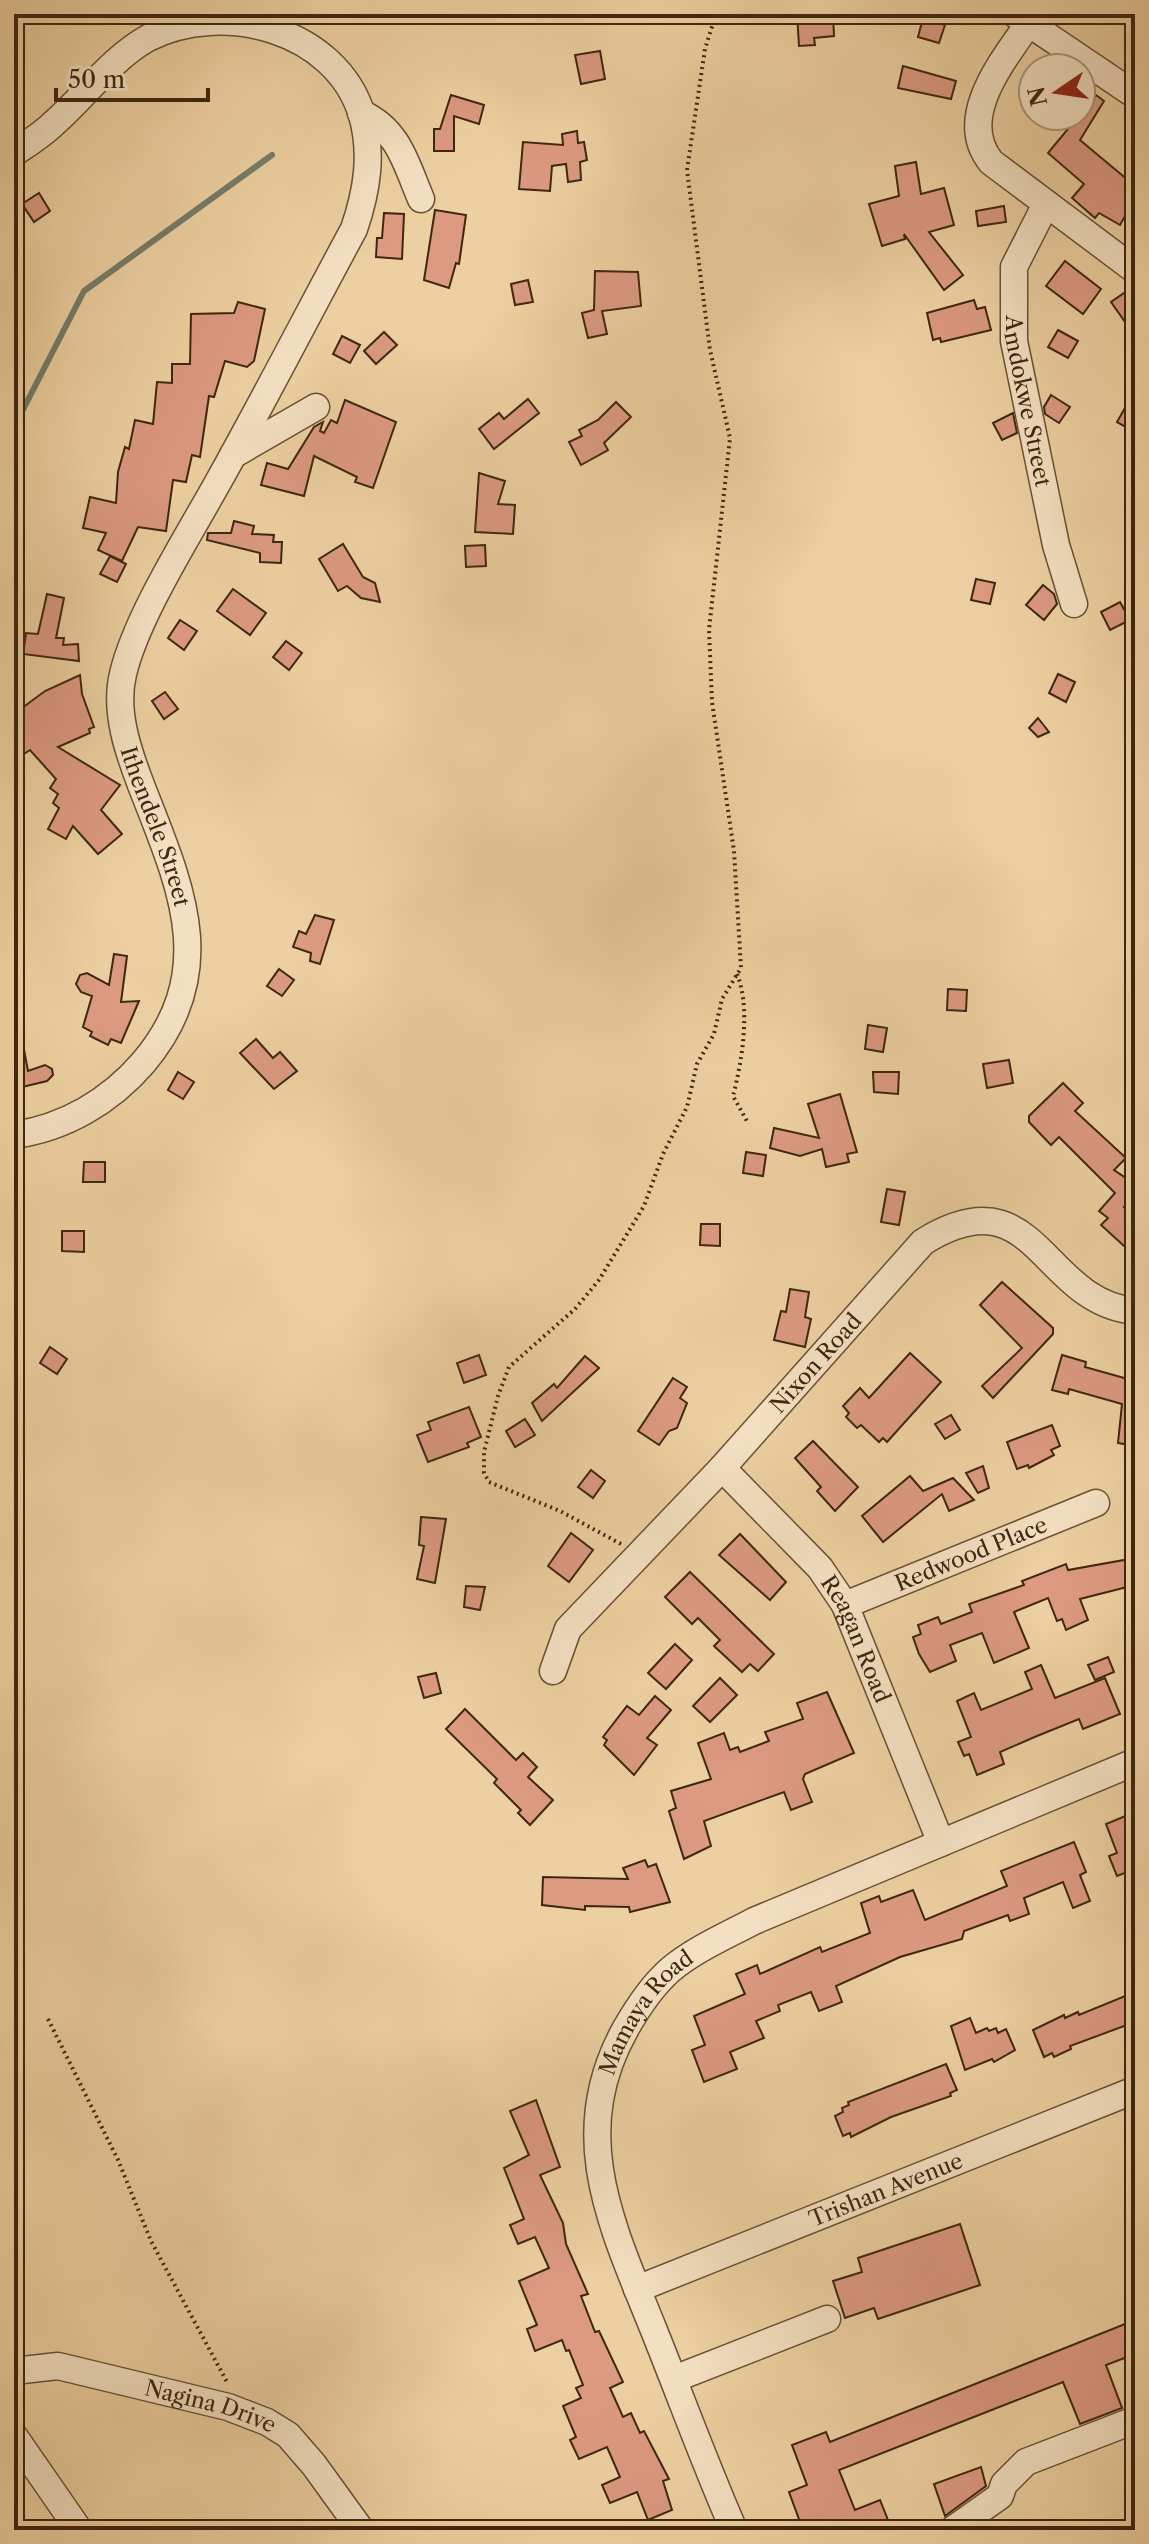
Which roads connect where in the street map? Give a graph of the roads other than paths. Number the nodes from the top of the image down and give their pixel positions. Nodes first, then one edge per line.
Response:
1 (1026, 17) edge
2 (1135, 95) edge
3 (361, 113) junction
4 (14, 153) edge
5 (421, 199) dead end
6 (1046, 204) junction
7 (1135, 270) edge
8 (316, 407) dead end
9 (233, 455) junction
10 (1074, 604) dead end
11 (14, 1135) edge
12 (1135, 1311) edge
13 (722, 1468) junction
14 (1096, 1503) dead end
15 (845, 1605) junction
16 (553, 1671) dead end
17 (1135, 1762) edge
18 (941, 1843) junction
19 (1135, 2090) edge
20 (637, 2289) junction
21 (827, 2319) dead end
22 (14, 2371) edge
23 (674, 2379) junction
24 (1135, 2420) edge
25 (14, 2436) edge
26 (79, 2530) edge
27 (361, 2530) edge
28 (734, 2530) edge
29 (952, 2530) edge

1 - 2 street
1 - 6 street
3 - 4 street, Ithendele Street
3 - 5 street, Ithendele Street
3 - 9 street, Ithendele Street
6 - 7 street
6 - 10 street, Amdokwe Street
8 - 9 street
9 - 11 street, Ithendele Street
12 - 13 street, Nixon Road
13 - 15 street, Reagan Road
13 - 16 street, Nixon Road
14 - 15 street, Redwood Place
15 - 18 street, Reagan Road
17 - 18 street, Mamaya Road
18 - 20 street, Mamaya Road
19 - 20 street, Trishan Avenue
20 - 23 street, Mamaya Road
21 - 23 street
22 - 27 street, Nagina Drive
23 - 28 street, Mamaya Road
24 - 29 street
25 - 26 street

